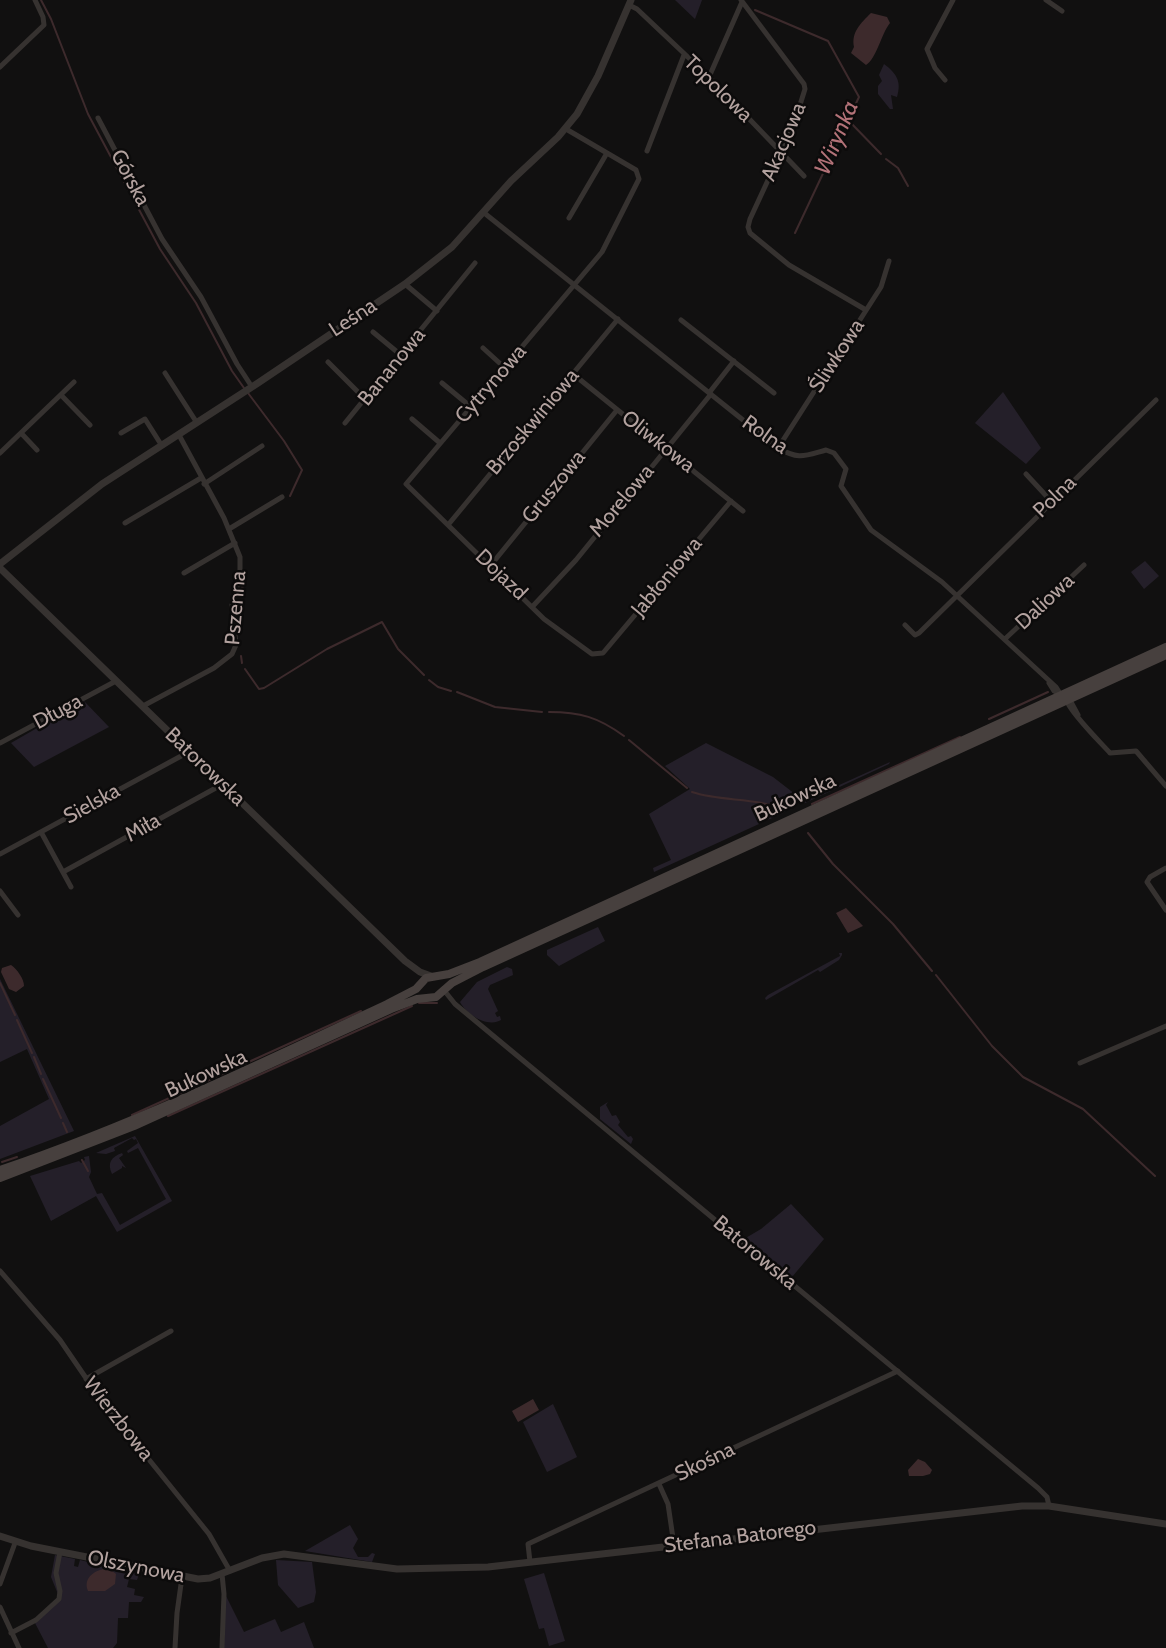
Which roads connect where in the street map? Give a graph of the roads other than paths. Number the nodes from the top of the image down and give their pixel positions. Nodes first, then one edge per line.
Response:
1 (35, 0) edge
2 (953, 0) edge
3 (1046, 0) edge
4 (742, 1) edge
5 (630, 2) edge
6 (1062, 11) dead end
7 (684, 55) junction
8 (0, 67) edge
9 (709, 77) junction
10 (945, 80) dead end
11 (98, 118) dead end
12 (566, 129) junction
13 (647, 151) dead end
14 (780, 151) junction
15 (607, 153) junction
16 (804, 176) dead end
17 (483, 212) junction
18 (569, 218) dead end
19 (889, 261) dead end
20 (475, 263) dead end
21 (405, 284) junction
22 (576, 285) junction
23 (437, 310) junction
24 (866, 310) junction
25 (618, 319) junction
26 (681, 320) dead end
27 (373, 332) dead end
28 (483, 348) dead end
29 (402, 356) junction
30 (734, 361) junction
31 (328, 362) dead end
32 (505, 368) junction
33 (165, 373) dead end
34 (573, 374) junction
35 (74, 383) dead end
36 (442, 383) dead end
37 (252, 387) junction
38 (710, 393) junction
39 (774, 393) dead end
40 (61, 395) junction
41 (366, 400) junction
42 (1156, 400) dead end
43 (471, 407) junction
44 (617, 410) junction
45 (412, 419) dead end
46 (197, 423) junction
47 (345, 423) dead end
48 (90, 425) dead end
49 (21, 433) junction
50 (121, 433) dead end
51 (178, 435) junction
52 (440, 443) junction
53 (162, 446) junction
54 (262, 446) dead end
55 (666, 448) junction
56 (778, 448) junction
57 (37, 450) dead end
58 (0, 453) edge
59 (1026, 474) dead end
60 (202, 481) junction
61 (406, 484) joint
62 (282, 497) dead end
63 (731, 501) junction
64 (1051, 501) junction
65 (743, 511) dead end
66 (125, 523) dead end
67 (448, 525) junction
68 (229, 529) junction
69 (235, 543) junction
70 (491, 565) junction
71 (1084, 565) dead end
72 (0, 566) edge
73 (184, 573) dead end
74 (956, 595) junction
75 (534, 606) junction
76 (905, 625) dead end
77 (1006, 638) junction
78 (1166, 647) edge
79 (603, 653) joint
80 (1166, 655) edge
81 (117, 681) junction
82 (1064, 698) junction
83 (143, 706) junction
84 (0, 743) edge
85 (187, 752) junction
86 (223, 784) junction
87 (1166, 786) edge
88 (41, 832) junction
89 (0, 854) edge
90 (1166, 868) edge
91 (63, 872) junction
92 (71, 887) dead end
93 (0, 891) edge
94 (1166, 910) edge
95 (19, 915) dead end
96 (411, 967) junction
97 (434, 976) junction
98 (421, 985) junction
99 (443, 989) junction
100 (429, 998) junction
101 (455, 1004) junction
102 (1166, 1026) edge
103 (1080, 1063) dead end
104 (0, 1170) edge
105 (0, 1178) edge
106 (0, 1271) edge
107 (171, 1331) dead end
108 (898, 1371) junction
109 (86, 1379) junction
110 (659, 1484) junction
111 (1049, 1506) junction
112 (1166, 1524) edge
113 (0, 1536) edge
114 (15, 1542) junction
115 (674, 1545) junction
116 (60, 1552) junction
117 (313, 1557) joint
118 (530, 1562) junction
119 (226, 1572) junction
120 (182, 1577) junction
121 (0, 1584) edge
122 (0, 1607) edge
123 (11, 1633) junction
124 (19, 1648) edge
125 (175, 1648) edge
126 (222, 1648) edge

1 - 8 street
2 - 10 street
3 - 6 street
4 - 9 street
4 - 14 street, Akacjowa
5 - 7 street, Topolowa
5 - 12 street, Leśna
7 - 9 street, Topolowa
7 - 13 street
9 - 14 street, Topolowa
11 - 37 street, Górska
12 - 15 street
12 - 17 street, Leśna
14 - 16 street, Topolowa
14 - 24 street, Akacjowa
15 - 18 street
15 - 22 street, Cytrynowa
17 - 21 street, Leśna
17 - 22 street, Rolna
19 - 24 street, Śliwkowa
20 - 23 street, Bananowa
21 - 23 street, Bananowa
21 - 37 street, Leśna
22 - 25 street, Rolna
22 - 32 street, Cytrynowa
23 - 29 street, Bananowa
24 - 56 street, Śliwkowa
25 - 34 street, Brzoskwiniowa
25 - 38 street, Rolna
26 - 30 street
27 - 29 street
28 - 32 street
29 - 41 street, Bananowa
30 - 38 street, Morelowa
30 - 39 street
31 - 41 street
32 - 43 street, Cytrynowa
33 - 46 street
34 - 44 street, Oliwkowa
34 - 67 street, Brzoskwiniowa
35 - 40 street
36 - 43 street
37 - 46 street, Leśna
38 - 55 street, Morelowa
38 - 56 street, Rolna
40 - 48 street
40 - 49 street
41 - 47 street, Bananowa
42 - 64 street, Polna
43 - 52 street, Cytrynowa
44 - 55 street, Oliwkowa
44 - 70 street, Gruszowa
45 - 52 street
46 - 51 street, Leśna
49 - 57 street
49 - 58 street
50 - 53 street
51 - 53 street, Leśna
51 - 60 street, Pszenna
52 - 61 street, Cytrynowa
53 - 72 street, Leśna
54 - 60 street
55 - 63 street, Oliwkowa
55 - 75 street, Morelowa
56 - 74 street, Rolna
59 - 64 street
60 - 66 street
60 - 68 street, Pszenna
61 - 67 street, Dojazd
62 - 68 street
63 - 65 street, Oliwkowa
63 - 79 street, Jabłoniowa
64 - 74 street, Polna
67 - 70 street, Dojazd
68 - 69 street, Pszenna
69 - 73 street, Pszenna
69 - 83 street, Pszenna
70 - 75 street, Dojazd
71 - 77 street, Daliowa
72 - 81 street, Batorowska
74 - 76 street, Polna
74 - 77 street, Rolna
75 - 79 street, Dojazd
77 - 82 street, Rolna
78 - 82 main road, Bukowska
80 - 82 main road, Bukowska
81 - 83 street, Batorowska
81 - 84 street, Długa
82 - 87 street, Rolna
82 - 97 main road, Bukowska
82 - 99 main road, Bukowska
83 - 85 street, Batorowska
85 - 86 street, Batorowska
85 - 88 street, Sielska
86 - 91 street, Miła
86 - 96 street, Batorowska
88 - 89 street, Sielska
88 - 91 street
90 - 94 street
91 - 92 street
93 - 95 street
96 - 97 street, Batorowska
96 - 98 street, Batorowska
97 - 98 main road
97 - 99 main road
98 - 100 main road
98 - 104 main road, Bukowska
99 - 100 main road
99 - 101 street, Batorowska
100 - 101 street, Batorowska
100 - 105 main road, Bukowska
101 - 108 street, Batorowska
102 - 103 street
106 - 109 street, Wierzbowa
107 - 109 street
108 - 110 street, Skośna
108 - 111 street, Batorowska
109 - 119 street, Wierzbowa
110 - 115 street
110 - 118 street, Skośna
111 - 112 street, Stefana Batorego
111 - 115 street, Stefana Batorego
113 - 114 street, Olszynowa
114 - 116 street, Olszynowa
114 - 121 street
115 - 118 street, Stefana Batorego
116 - 120 street, Olszynowa
116 - 123 street
117 - 118 street, Stefana Batorego
117 - 119 street, Olszynowa
119 - 120 street, Olszynowa
119 - 126 street
120 - 125 street
122 - 123 street
123 - 124 street

